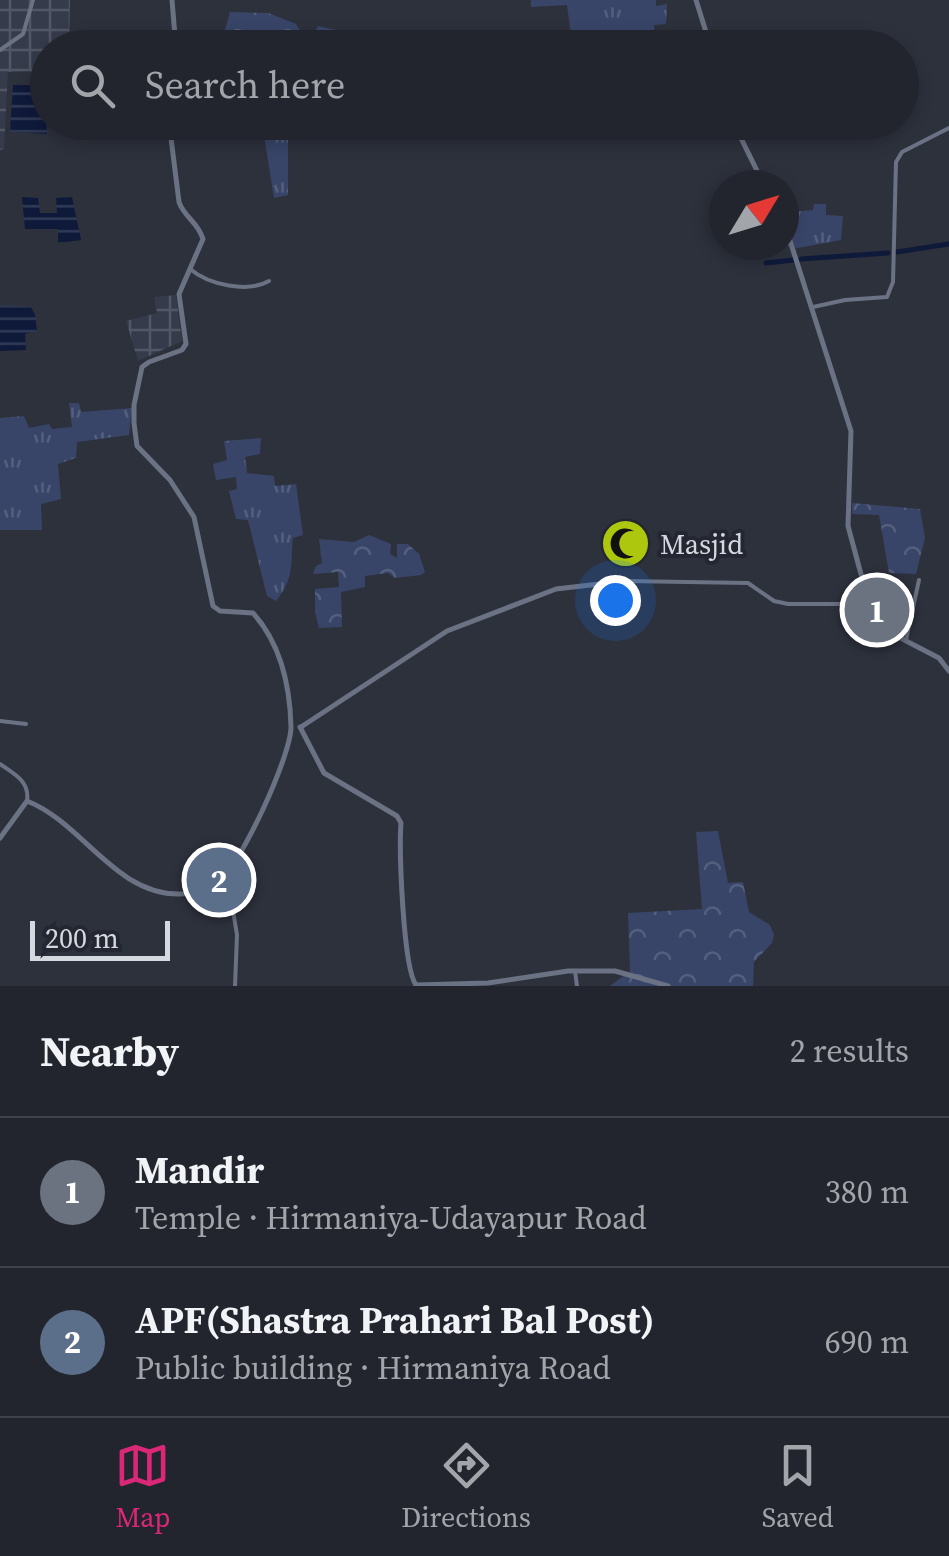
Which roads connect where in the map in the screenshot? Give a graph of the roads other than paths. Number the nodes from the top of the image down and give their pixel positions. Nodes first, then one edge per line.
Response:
1 (32, 0) edge
2 (172, 0) edge
3 (696, 0) edge
4 (174, 30) edge
5 (705, 30) edge
6 (0, 50) edge
7 (949, 128) edge
8 (171, 140) edge
9 (741, 140) edge
10 (756, 170) edge
11 (795, 260) edge
12 (190, 270) junction
13 (269, 280) dead end
14 (809, 308) junction
15 (920, 580) dead end
16 (626, 581) joint
17 (869, 604) junction
18 (906, 640) junction
19 (949, 672) edge
20 (0, 720) edge
21 (26, 724) dead end
22 (300, 727) junction
23 (291, 730) junction
24 (0, 764) edge
25 (27, 800) junction
26 (0, 838) edge
27 (227, 874) junction
28 (575, 971) junction
29 (235, 986) edge
30 (576, 986) edge
31 (668, 986) edge

1 - 6 street
2 - 4 street
3 - 5 street
7 - 14 street
8 - 12 street
9 - 10 street
11 - 14 street
12 - 13 street
12 - 23 street
14 - 17 street
15 - 18 street
16 - 17 street
16 - 22 street
17 - 18 street
18 - 19 street
20 - 21 street
22 - 23 street
22 - 28 street
23 - 27 street
24 - 25 street
25 - 26 street
25 - 27 street
27 - 29 street
28 - 30 street
28 - 31 street

